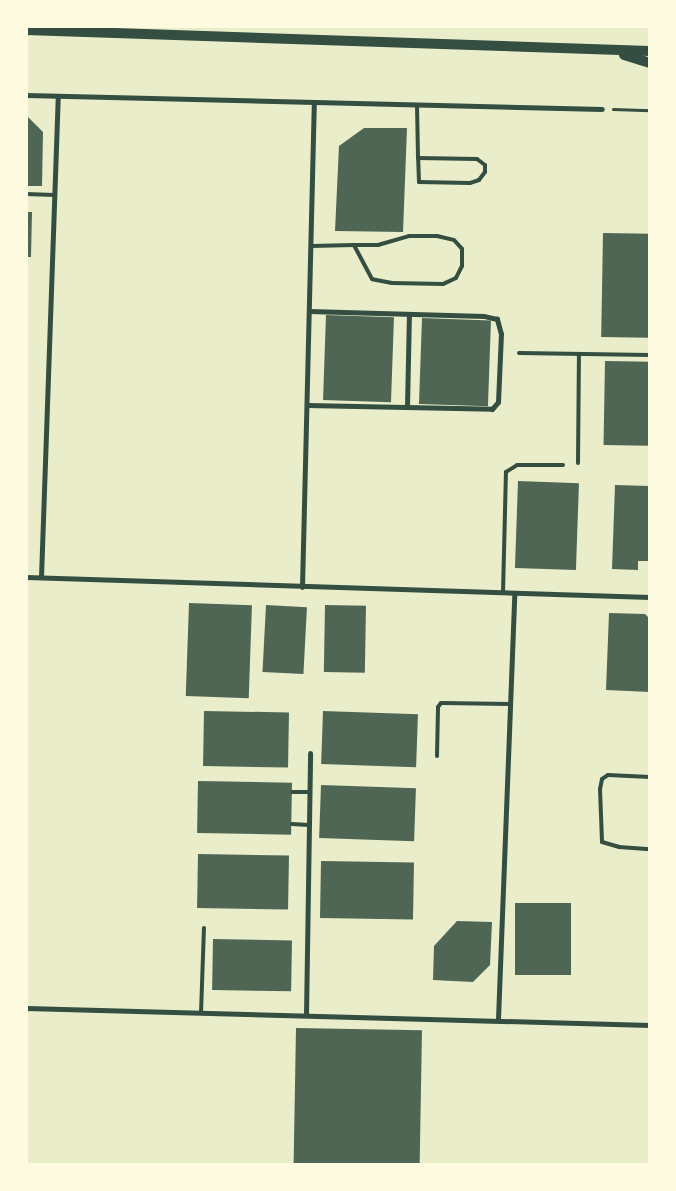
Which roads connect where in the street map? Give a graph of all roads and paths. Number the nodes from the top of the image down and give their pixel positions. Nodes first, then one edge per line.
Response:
1 (26, 30) edge
2 (650, 51) edge
3 (611, 52) junction
4 (650, 64) edge
5 (26, 95) edge
6 (58, 96) junction
7 (314, 103) junction
8 (417, 105) junction
9 (602, 109) joint
10 (650, 110) edge
11 (418, 158) junction
12 (26, 194) edge
13 (54, 194) junction
14 (354, 245) junction
15 (311, 246) junction
16 (309, 311) junction
17 (409, 314) junction
18 (519, 353) dead end
19 (579, 354) junction
20 (650, 355) edge
21 (307, 405) junction
22 (407, 407) junction
23 (578, 463) dead end
24 (563, 466) dead end
25 (26, 577) edge
26 (41, 577) junction
27 (302, 587) junction
28 (503, 593) junction
29 (514, 593) junction
30 (650, 597) edge
31 (510, 704) junction
32 (310, 753) dead end
33 (437, 756) dead end
34 (650, 778) edge
35 (292, 792) dead end
36 (309, 792) junction
37 (292, 824) dead end
38 (309, 825) junction
39 (650, 849) edge
40 (204, 928) dead end
41 (26, 1008) edge
42 (201, 1013) junction
43 (306, 1015) junction
44 (498, 1019) junction
45 (650, 1025) edge

1 - 3 main road
2 - 3 main road
3 - 4 main road
5 - 6 street
6 - 7 street
6 - 13 street
7 - 8 street
7 - 15 street
8 - 9 street
8 - 11 lane
9 - 10 path
11 - 11 lane
12 - 13 lane
13 - 26 street
14 - 14 lane
14 - 15 lane
15 - 16 street
16 - 17 street
16 - 21 street
17 - 22 street
17 - 22 street
18 - 19 lane
19 - 20 lane
19 - 23 lane
21 - 22 street
21 - 27 street
24 - 28 lane
25 - 26 street
26 - 27 street
27 - 28 street
28 - 29 street
29 - 30 street
29 - 31 street
31 - 33 lane
31 - 44 street
32 - 36 street
34 - 39 lane
35 - 36 lane
36 - 38 street
37 - 38 lane
38 - 43 street
40 - 42 lane
41 - 42 street
42 - 43 street
43 - 44 street
44 - 45 street

